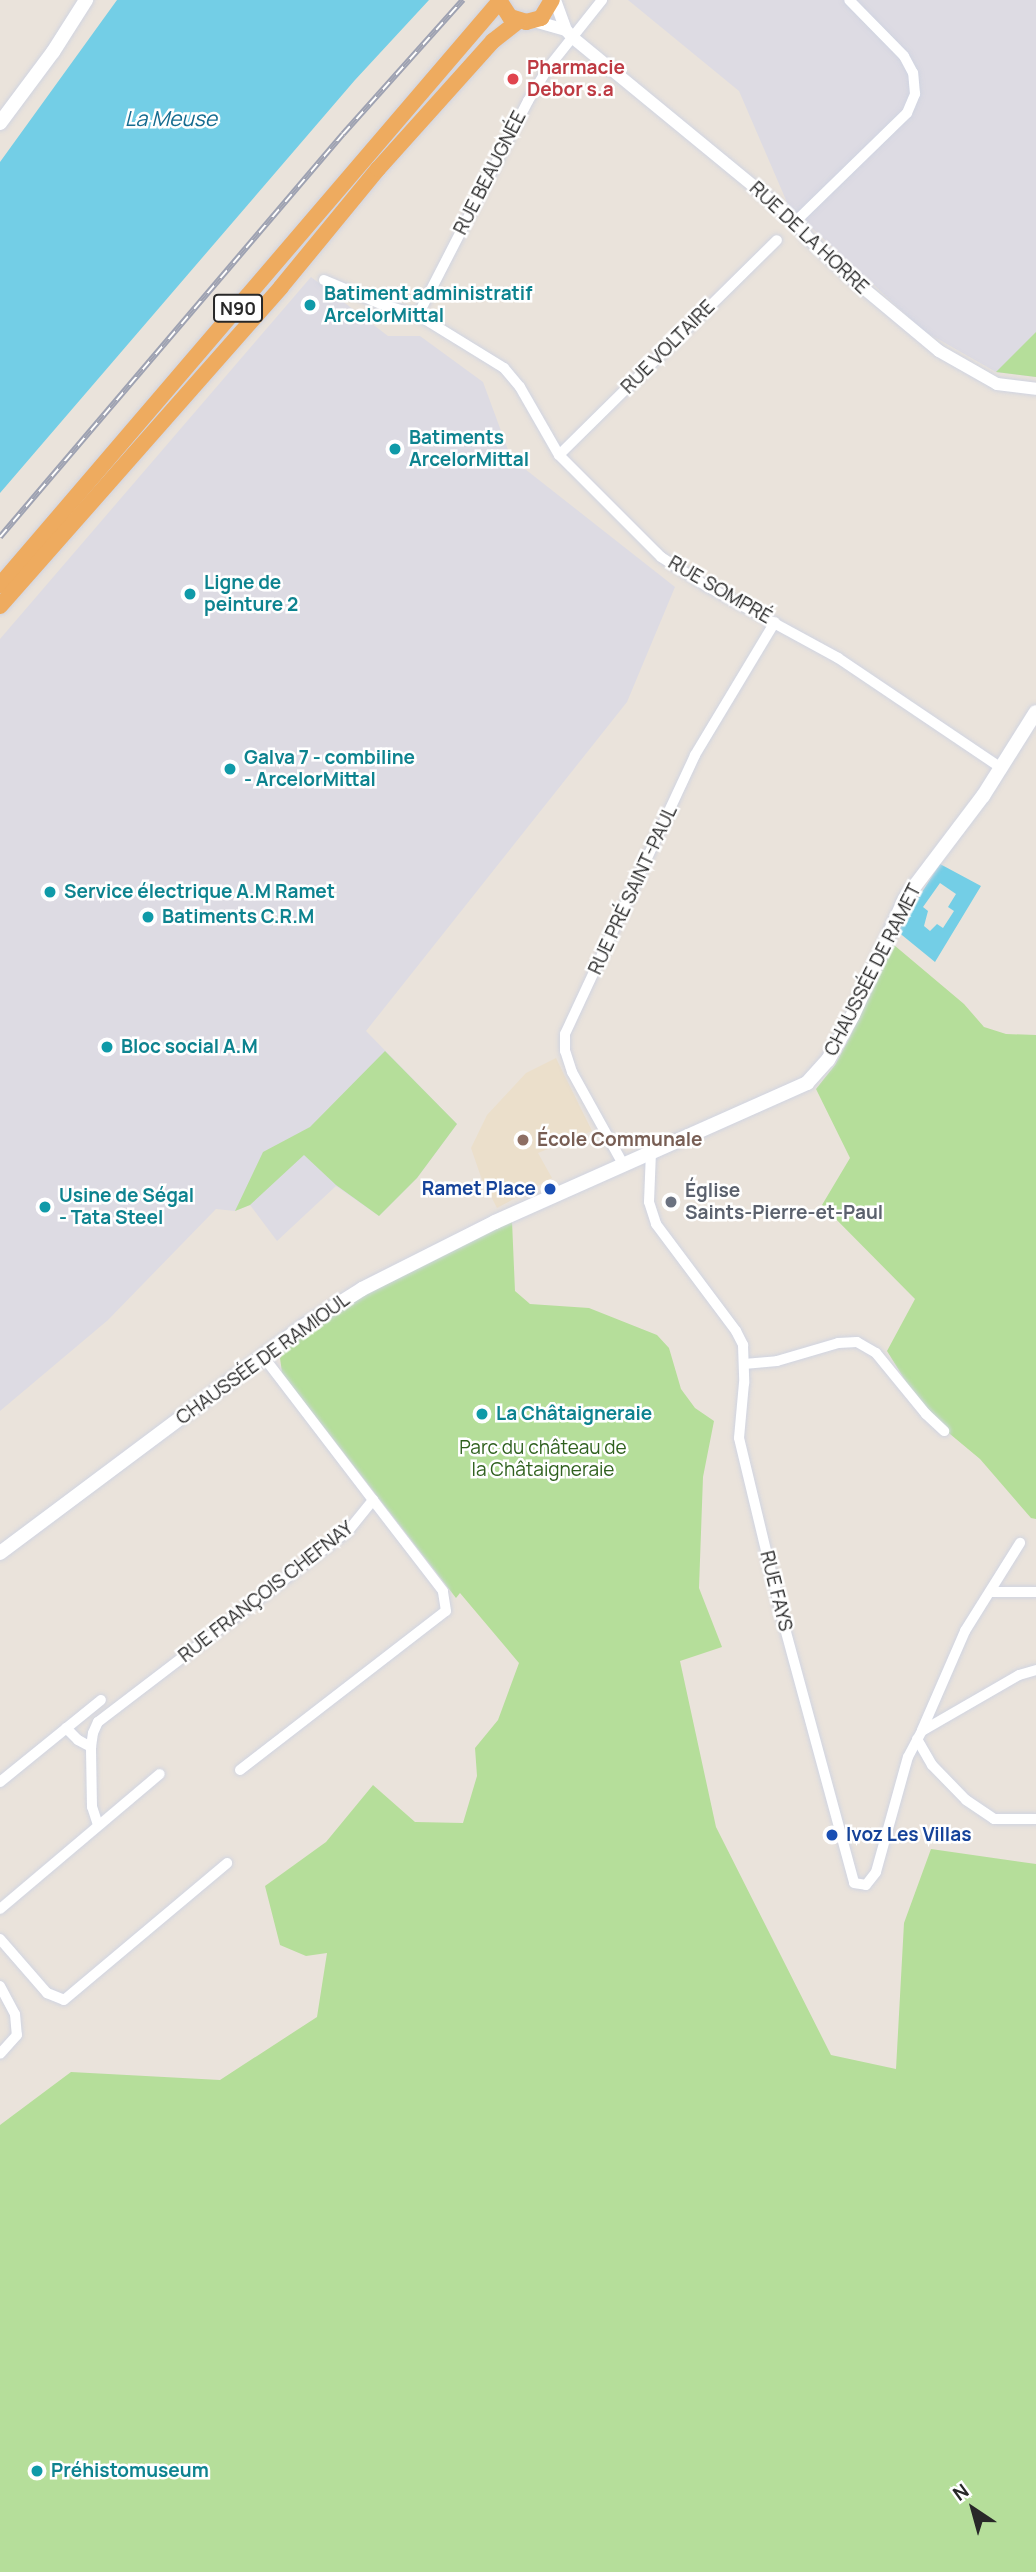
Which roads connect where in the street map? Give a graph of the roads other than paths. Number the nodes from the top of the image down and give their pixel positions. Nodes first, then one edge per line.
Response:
1 (86, 0) edge
2 (554, 0) edge
3 (602, 0) edge
4 (849, 0) edge
5 (499, 1) edge
6 (526, 21) junction
7 (569, 34) junction
8 (0, 123) edge
9 (796, 221) junction
10 (777, 240) dead end
11 (324, 280) dead end
12 (418, 314) junction
13 (1036, 389) edge
14 (559, 455) junction
15 (0, 585) edge
16 (0, 606) edge
17 (775, 622) junction
18 (1036, 712) edge
19 (1001, 768) junction
20 (651, 1152) junction
21 (623, 1164) junction
22 (263, 1356) junction
23 (744, 1364) junction
24 (944, 1431) dead end
25 (373, 1500) junction
26 (1020, 1543) dead end
27 (0, 1553) edge
28 (990, 1592) junction
29 (1036, 1592) edge
30 (1036, 1670) edge
31 (101, 1700) dead end
32 (66, 1728) junction
33 (919, 1735) junction
34 (91, 1747) junction
35 (240, 1769) dead end
36 (160, 1774) dead end
37 (0, 1782) edge
38 (1036, 1819) edge
39 (98, 1825) junction
40 (227, 1863) dead end
41 (0, 1909) edge
42 (0, 1939) edge
43 (0, 1986) edge
44 (0, 2054) edge

1 - 8 main road
2 - 6 highway
2 - 7 street
3 - 7 street, RUE BEAUGNÉE
4 - 9 street
5 - 6 highway
5 - 15 highway, N90
6 - 7 street
6 - 16 highway, N90
7 - 9 street, RUE DE LA HORRE
7 - 12 street, RUE BEAUGNÉE
9 - 13 street, RUE DE LA HORRE
10 - 14 street, RUE VOLTAIRE
11 - 12 street, RUE SOMPRÉ
12 - 14 street, RUE SOMPRÉ
14 - 17 street, RUE SOMPRÉ
17 - 19 street, RUE SOMPRÉ
17 - 21 street, RUE PRÉ SAINT-PAUL
18 - 19 main road, CHAUSSÉE DE RAMET
19 - 20 main road, CHAUSSÉE DE RAMET
20 - 21 main road
20 - 23 street, RUE FAYS
21 - 22 main road, CHAUSSÉE DE RAMIOUL
22 - 25 street
22 - 27 main road, CHAUSSÉE DE RAMIOUL
23 - 24 street
23 - 33 street, RUE FAYS
25 - 34 street, RUE FRANÇOIS CHEFNAY
25 - 35 street
26 - 28 street
28 - 29 street
28 - 33 street
30 - 33 street
31 - 32 street
32 - 34 street
32 - 37 street
33 - 38 street
34 - 39 street, RUE FRANÇOIS CHEFNAY
36 - 39 street
39 - 41 street
40 - 42 street
43 - 44 street

